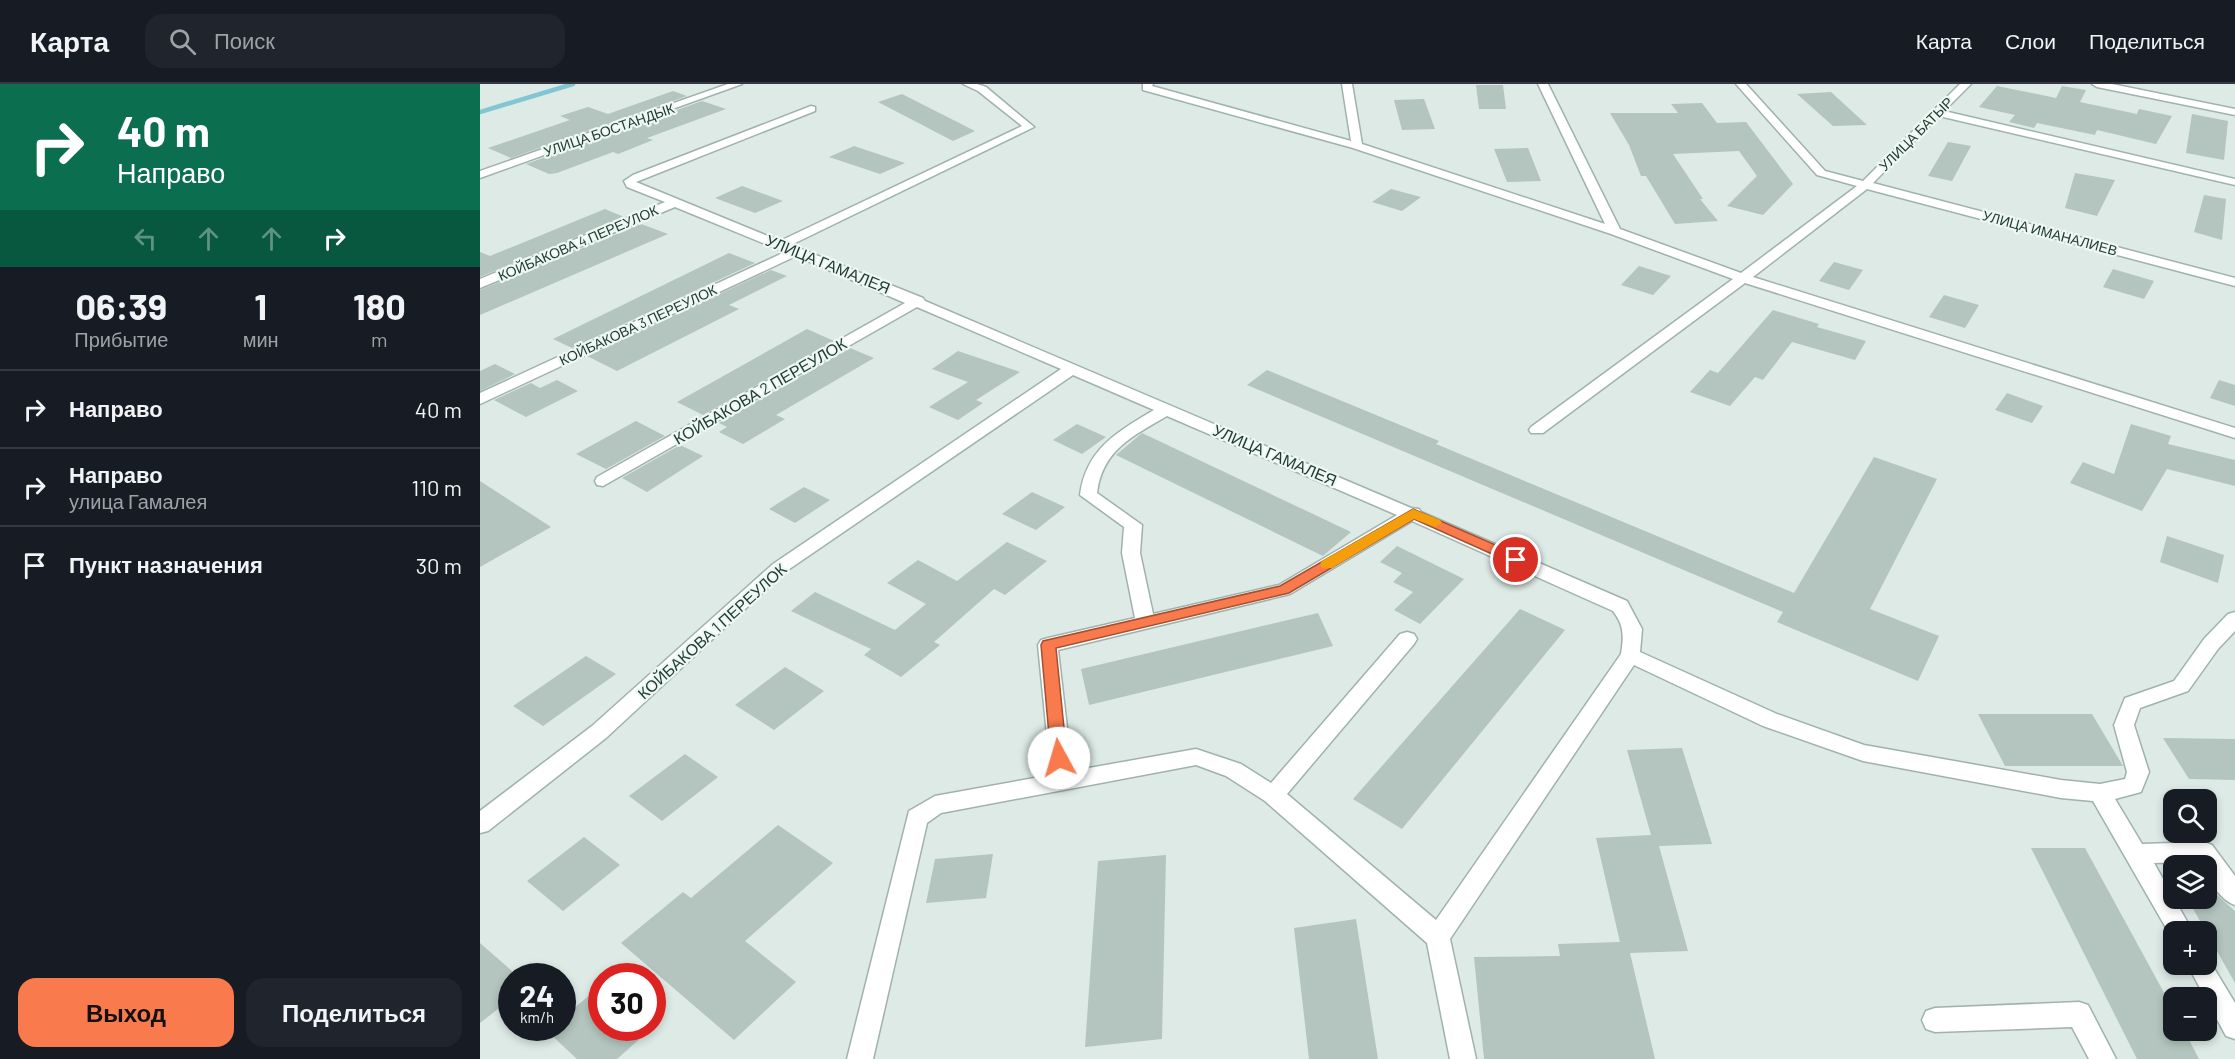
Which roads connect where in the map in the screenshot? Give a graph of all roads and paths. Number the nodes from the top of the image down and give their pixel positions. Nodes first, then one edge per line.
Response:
1 (737, 84) edge
2 (968, 84) edge
3 (997, 84) edge
4 (1133, 84) edge
5 (1347, 84) edge
6 (1543, 84) edge
7 (1741, 84) edge
8 (1966, 84) edge
9 (2097, 84) edge
10 (1148, 86) edge
11 (982, 90) junction
12 (811, 109) dead end
13 (2235, 112) edge
14 (1938, 113) junction
15 (1357, 146) junction
16 (480, 175) edge
17 (2235, 182) edge
18 (1865, 184) junction
19 (676, 202) junction
20 (1615, 231) junction
21 (781, 244) junction
22 (797, 251) junction
23 (1743, 278) junction
24 (2235, 282) edge
25 (480, 284) edge
26 (918, 301) junction
27 (1071, 369) junction
28 (480, 399) edge
29 (1167, 409) junction
30 (1537, 430) dead end
31 (2235, 433) edge
32 (603, 481) dead end
33 (1413, 513) junction
34 (2235, 619) edge
35 (1145, 622) junction
36 (1407, 639) dead end
37 (1630, 655) junction
38 (1062, 781) junction
39 (2100, 793) junction
40 (1274, 795) junction
41 (480, 824) edge
42 (2136, 854) junction
43 (2235, 896) edge
44 (2175, 921) edge
45 (1438, 937) junction
46 (2206, 975) edge
47 (2232, 1017) edge
48 (1935, 1020) dead end
49 (860, 1059) edge
50 (1463, 1059) edge
51 (2103, 1059) edge

1 - 16 street, УЛИЦА БОСТАНДЫК
2 - 11 street
3 - 11 street
4 - 10 street
5 - 15 street
6 - 20 street
7 - 18 street, УЛИЦА ИМАНАЛИЕВ
8 - 14 street, УЛИЦА БАТЫР
9 - 13 street
10 - 15 street
11 - 21 street
12 - 19 street, УЛИЦА ГАМАЛЕЯ
14 - 17 street
14 - 18 street, УЛИЦА БАТЫР
15 - 20 street
18 - 23 street, УЛИЦА БАТЫР
18 - 24 street, УЛИЦА ИМАНАЛИЕВ
19 - 21 street, УЛИЦА ГАМАЛЕЯ
19 - 25 street, КОЙБАКОВА 4 ПЕРЕУЛОК
20 - 23 street
21 - 22 street, УЛИЦА ГАМАЛЕЯ
22 - 26 street, УЛИЦА ГАМАЛЕЯ
22 - 28 street, КОЙБАКОВА 3 ПЕРЕУЛОК
23 - 30 street, УЛИЦА БАТЫР
23 - 31 street
26 - 27 street, УЛИЦА ГАМАЛЕЯ
26 - 32 street, КОЙБАКОВА 2 ПЕРЕУЛОК
27 - 29 street, УЛИЦА ГАМАЛЕЯ
27 - 41 street, КОЙБАКОВА 1 ПЕРЕУЛОК
29 - 33 street, УЛИЦА ГАМАЛЕЯ
29 - 35 street
33 - 35 street
33 - 37 street, УЛИЦА ГАМАЛЕЯ
34 - 39 street
35 - 38 street
36 - 40 street
37 - 39 street
37 - 45 street, УЛИЦА ГАМАЛЕЯ
38 - 40 street
38 - 49 street
39 - 42 street
40 - 45 street
42 - 43 street
42 - 44 street
45 - 50 street
46 - 47 street
48 - 51 street

